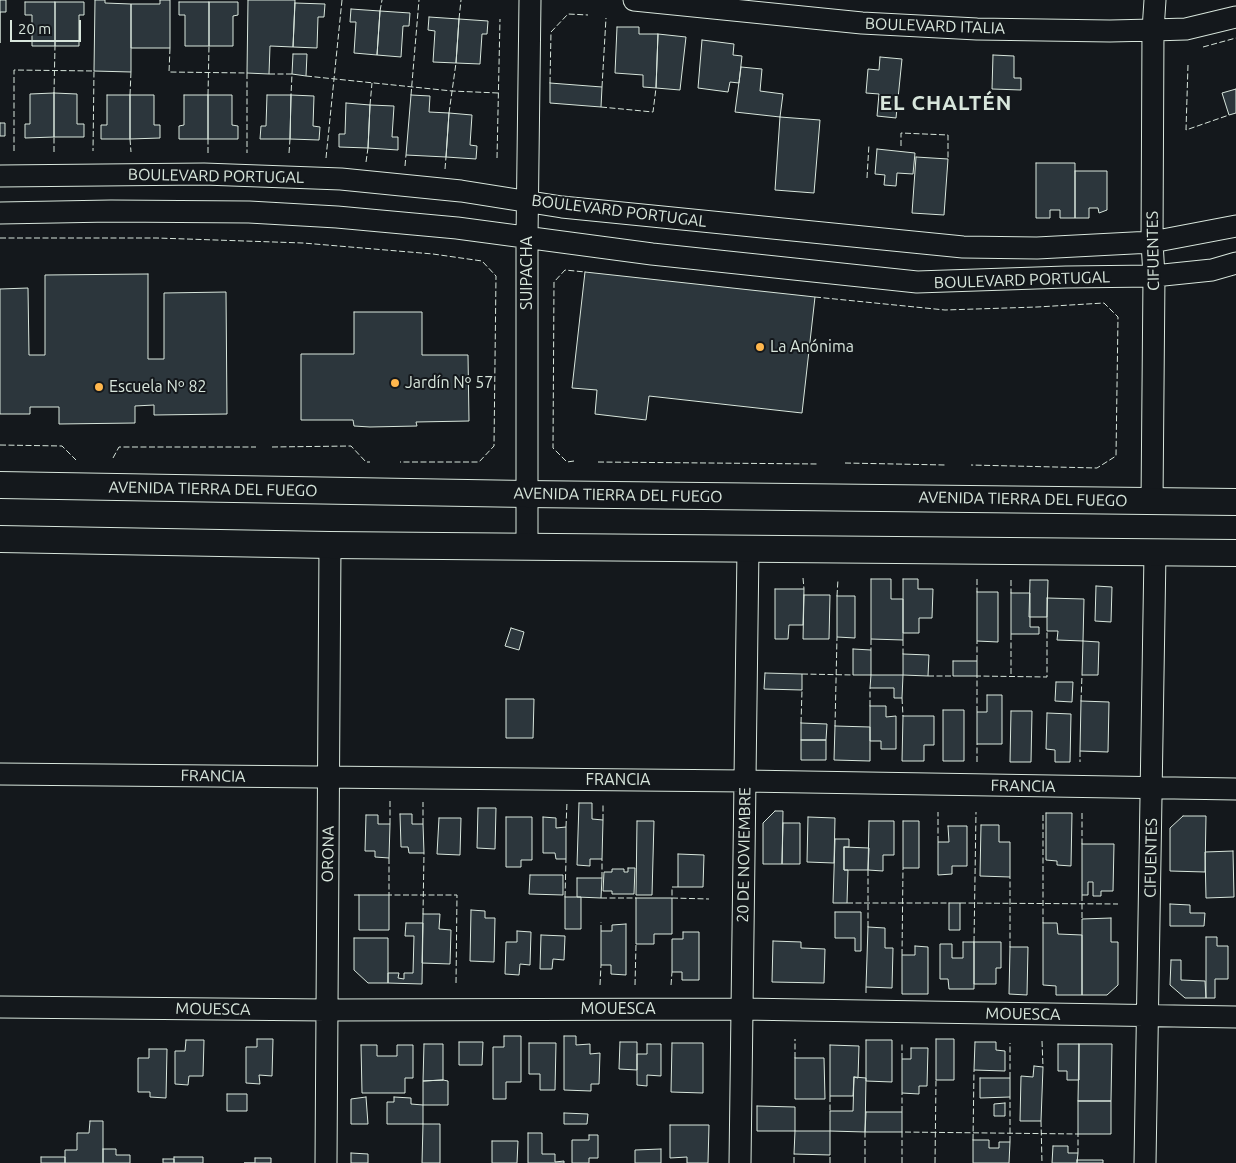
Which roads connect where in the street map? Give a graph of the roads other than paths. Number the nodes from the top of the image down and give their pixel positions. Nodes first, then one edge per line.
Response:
1 (530, 0) edge
2 (634, 0) edge
3 (1155, 0) edge
4 (1236, 16) edge
5 (1153, 30) junction
6 (0, 176) edge
7 (527, 201) junction
8 (0, 213) edge
9 (1236, 226) edge
10 (527, 237) junction
11 (1152, 242) junction
12 (1236, 263) edge
13 (1154, 276) junction
14 (0, 485) edge
15 (526, 494) junction
16 (1152, 501) junction
17 (1236, 502) edge
18 (0, 540) edge
19 (330, 545) junction
20 (527, 546) junction
21 (748, 548) junction
22 (1154, 553) junction
23 (1236, 554) edge
24 (0, 774) edge
25 (329, 778) junction
26 (745, 781) junction
27 (1152, 789) junction
28 (1236, 789) edge
29 (0, 1007) edge
30 (742, 1009) junction
31 (326, 1010) junction
32 (1148, 1017) junction
33 (1236, 1017) edge
34 (326, 1163) edge
35 (740, 1163) edge
36 (1145, 1163) edge

1 - 7 street, SUIPACHA
2 - 5 street, BOULEVARD ITALIA
3 - 5 street, CIFUENTES
4 - 5 street, BOULEVARD ITALIA
5 - 11 street, CIFUENTES
6 - 7 street, BOULEVARD PORTUGAL
7 - 10 street, SUIPACHA
7 - 11 street, BOULEVARD PORTUGAL
8 - 10 street, BOULEVARD PORTUGAL
9 - 11 street, BOULEVARD PORTUGAL
10 - 13 street, BOULEVARD PORTUGAL
10 - 15 street, SUIPACHA
11 - 13 street, CIFUENTES
12 - 13 street, BOULEVARD PORTUGAL
13 - 16 street, CIFUENTES
14 - 15 street, AVENIDA TIERRA DEL FUEGO
15 - 16 street, AVENIDA TIERRA DEL FUEGO
15 - 20 street, SUIPACHA
16 - 17 street, AVENIDA TIERRA DEL FUEGO
18 - 19 street
19 - 20 street
19 - 25 street, ORONA
20 - 21 street
21 - 22 street
21 - 26 street, 20 DE NOVIEMBRE
22 - 23 street
22 - 27 street, CIFUENTES
24 - 25 street, FRANCIA
25 - 26 street, FRANCIA
25 - 31 street, ORONA
26 - 27 street, FRANCIA
26 - 30 street, 20 DE NOVIEMBRE
27 - 28 street, FRANCIA
27 - 32 street, CIFUENTES
29 - 31 street, MOUESCA
30 - 31 street, MOUESCA
30 - 32 street, MOUESCA
30 - 35 street, 20 DE NOVIEMBRE
31 - 34 street, ORONA
32 - 33 street, MOUESCA
32 - 36 street, CIFUENTES

